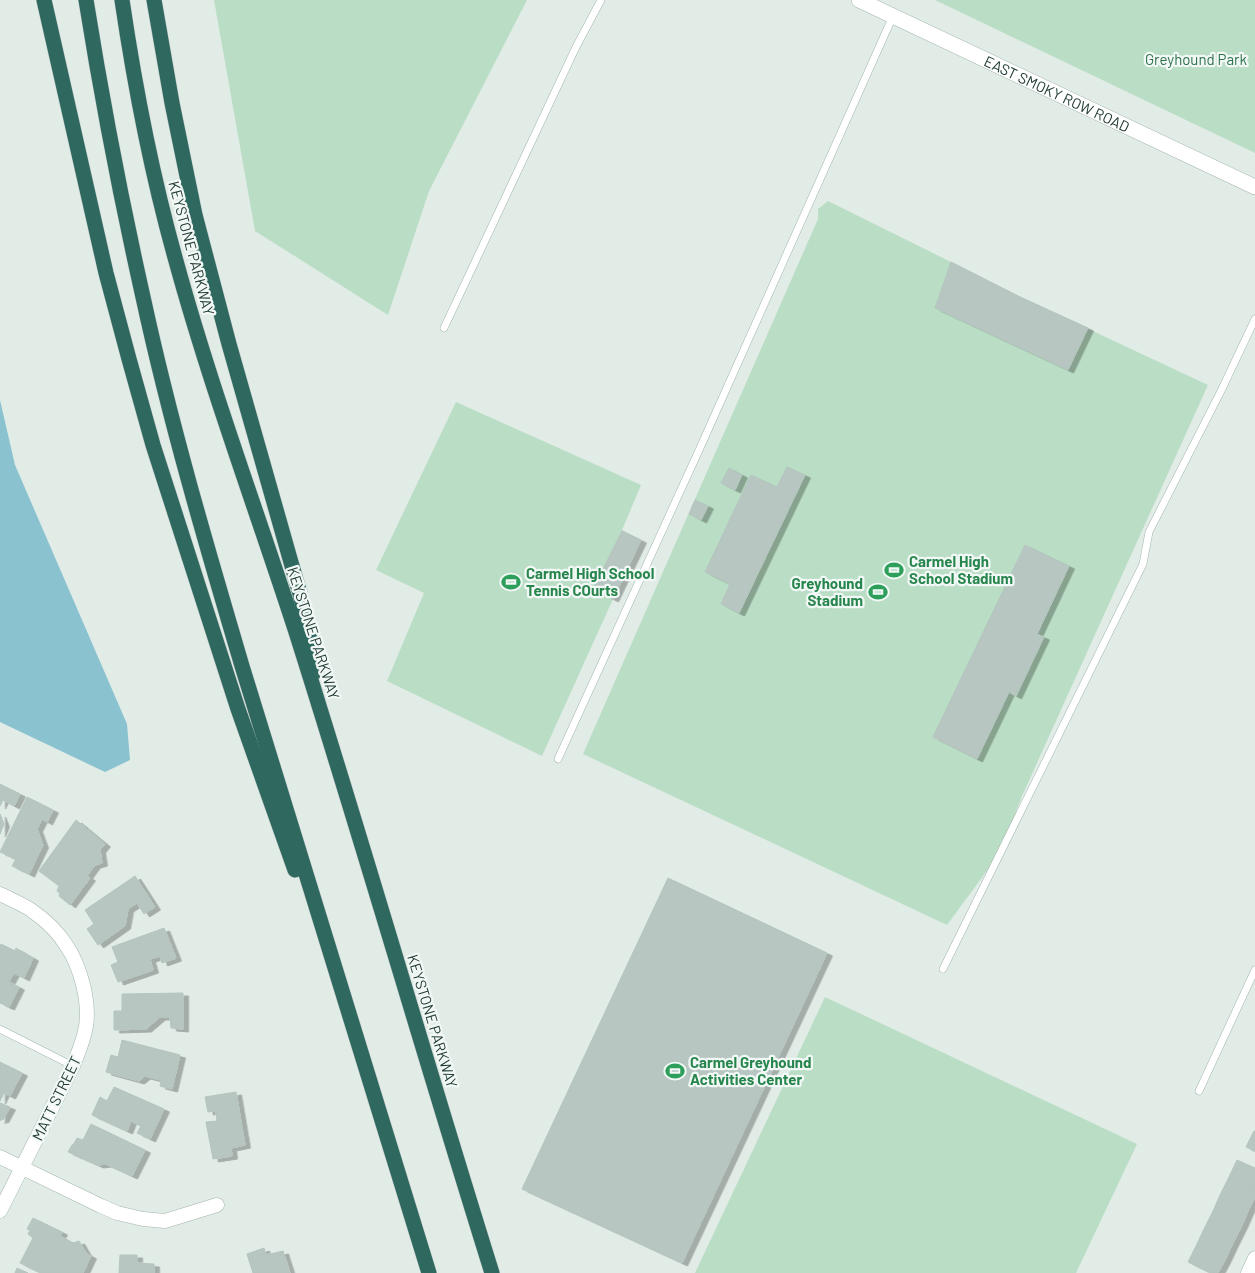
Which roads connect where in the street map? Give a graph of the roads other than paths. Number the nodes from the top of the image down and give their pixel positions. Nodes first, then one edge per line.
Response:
1 (44, 0) edge
2 (86, 0) edge
3 (122, 0) edge
4 (154, 0) edge
5 (601, 0) edge
6 (859, 0) edge
7 (893, 16) junction
8 (1255, 187) edge
9 (1255, 319) edge
10 (444, 328) dead end
11 (558, 759) dead end
12 (343, 785) junction
13 (0, 894) edge
14 (943, 969) dead end
15 (1255, 970) edge
16 (0, 1029) edge
17 (73, 1066) junction
18 (1199, 1091) dead end
19 (374, 1093) junction
20 (0, 1157) edge
21 (22, 1168) junction
22 (217, 1206) dead end
23 (0, 1211) edge
24 (1255, 1258) edge
25 (429, 1273) edge
26 (492, 1273) edge
27 (1248, 1273) edge

1 - 19 highway
2 - 19 highway
3 - 12 highway, KEYSTONE PARKWAY
4 - 12 highway
5 - 10 lane
6 - 7 street, EAST SMOKY ROW ROAD
7 - 8 street, EAST SMOKY ROW ROAD
7 - 11 lane
9 - 14 lane
12 - 26 highway, KEYSTONE PARKWAY
13 - 17 street, MATT STREET
15 - 18 lane
16 - 17 lane
17 - 21 street, MATT STREET
19 - 25 highway
20 - 21 street
21 - 22 street
21 - 23 street, MATT STREET
24 - 27 street

